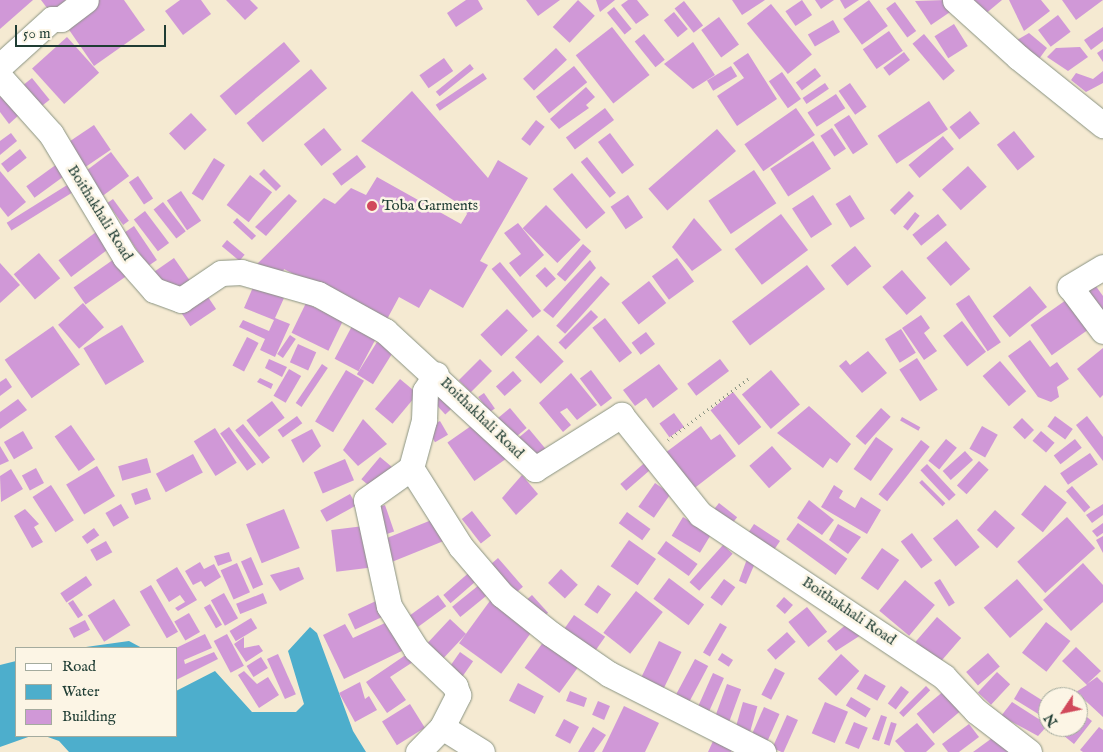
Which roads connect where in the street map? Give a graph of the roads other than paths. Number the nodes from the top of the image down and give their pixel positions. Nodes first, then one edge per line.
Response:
1 (86, 0) edge
2 (955, 0) edge
3 (0, 66) edge
4 (0, 77) edge
5 (1103, 125) edge
6 (1103, 267) edge
7 (1103, 331) edge
8 (436, 374) junction
9 (411, 468) junction
10 (442, 727) junction
11 (418, 752) edge
12 (482, 752) edge
13 (763, 752) edge
14 (1029, 752) edge

1 - 3 street
2 - 5 street
4 - 8 street, Boithakhali Road
6 - 7 street
8 - 9 street
8 - 14 street, Boithakhali Road
9 - 10 street
9 - 13 street
10 - 11 street
10 - 12 street

